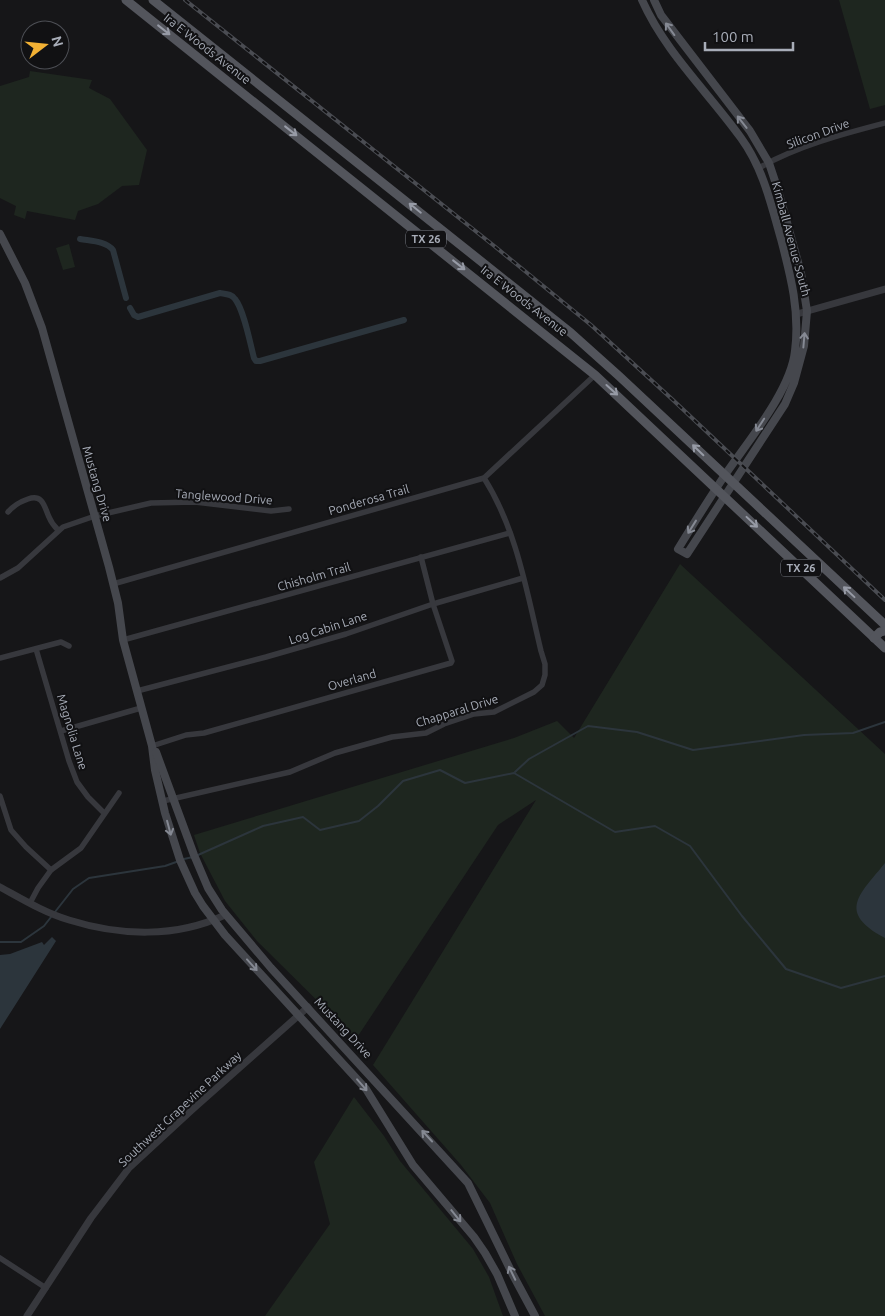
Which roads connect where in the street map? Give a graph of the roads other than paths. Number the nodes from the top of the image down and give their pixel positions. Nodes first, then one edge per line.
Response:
1 (126, 0) edge
2 (153, 0) edge
3 (642, 0) edge
4 (654, 0) edge
5 (703, 72) junction
6 (696, 80) junction
7 (885, 123) edge
8 (769, 163) junction
9 (759, 168) junction
10 (0, 234) edge
11 (502, 278) junction
12 (885, 289) edge
13 (492, 291) junction
14 (806, 311) junction
15 (797, 314) junction
16 (595, 375) junction
17 (785, 383) junction
18 (793, 387) junction
19 (725, 476) junction
20 (484, 478) junction
21 (734, 484) junction
22 (716, 489) junction
23 (725, 497) junction
24 (289, 510) dead end
25 (8, 512) dead end
26 (95, 516) junction
27 (58, 530) junction
28 (510, 533) junction
29 (421, 557) junction
30 (0, 578) edge
31 (523, 578) junction
32 (113, 584) junction
33 (433, 604) junction
34 (885, 625) edge
35 (885, 632) edge
36 (874, 638) junction
37 (123, 640) junction
38 (69, 646) dead end
39 (885, 648) edge
40 (36, 649) junction
41 (0, 658) edge
42 (137, 691) junction
43 (142, 708) junction
44 (61, 731) junction
45 (152, 746) junction
46 (119, 793) dead end
47 (0, 796) edge
48 (173, 798) junction
49 (163, 801) junction
50 (104, 813) junction
51 (52, 870) junction
52 (0, 887) edge
53 (30, 903) junction
54 (226, 915) junction
55 (214, 921) junction
56 (308, 1007) junction
57 (298, 1015) junction
58 (0, 1258) edge
59 (46, 1288) junction
60 (27, 1316) edge
61 (515, 1316) edge
62 (535, 1316) edge

1 -> 13 main road, Ira E Woods Avenue / TX 26
11 -> 2 main road, Ira E Woods Avenue / TX 26
3 - 6 main road, Kimball Avenue South
5 -> 4 main road, Kimball Avenue South
5 - 6 main road
8 -> 5 main road, Kimball Avenue South
6 - 9 main road, Kimball Avenue South
7 - 8 street, Silicon Drive
8 - 9 street, Silicon Drive
8 - 14 main road, Kimball Avenue South
9 - 15 main road, Kimball Avenue South
10 - 26 main road, Mustang Drive
11 - 13 main road
19 -> 11 main road, Ira E Woods Avenue / TX 26
12 - 14 street
13 - 16 main road, Ira E Woods Avenue / TX 26
14 - 15 street
18 -> 14 main road, Kimball Avenue South
15 - 17 main road, Kimball Avenue South
16 - 20 street, Ponderosa Trail
16 -> 22 main road, Ira E Woods Avenue / TX 26
17 - 18 main road
17 -> 19 main road, Kimball Avenue South
18 - 21 main road, Kimball Avenue South
19 - 21 main road, Ira E Woods Avenue / TX 26
19 - 22 main road, Kimball Avenue South
20 - 28 street, Chapparal Drive
20 - 32 street, Ponderosa Trail
21 - 23 main road, Kimball Avenue South
34 -> 21 main road, Ira E Woods Avenue / TX 26
22 - 23 main road, Ira E Woods Avenue / TX 26
22 -> 23 main road, Kimball Avenue South
23 -> 36 main road, Ira E Woods Avenue / TX 26
24 - 26 street, Tanglewood Drive
25 - 27 street
26 - 27 street, Tanglewood Drive
26 - 32 main road, Mustang Drive
27 - 30 street, Tanglewood Drive
28 - 29 street, Chisholm Trail
28 - 31 street, Chapparal Drive
29 - 33 street, Overland
29 - 37 street, Chisholm Trail
31 - 33 street, Log Cabin Lane
31 - 48 street, Chapparal Drive
32 - 37 main road, Mustang Drive
33 - 42 street, Log Cabin Lane
33 - 45 street, Overland
35 - 36 main road
36 - 39 main road, Ira E Woods Avenue / TX 26
37 - 42 main road, Mustang Drive
38 - 40 street
40 - 41 street
40 - 44 street, Magnolia Lane
42 - 43 main road, Mustang Drive
43 - 44 street
43 - 45 main road, Mustang Drive
44 - 50 street, Magnolia Lane
45 - 48 main road, Mustang Drive
45 - 49 main road, Mustang Drive
46 - 50 street
47 - 51 street
48 - 49 street, Chapparal Drive
48 - 54 main road, Mustang Drive
49 -> 55 main road, Mustang Drive
50 - 51 street
51 - 53 street
52 - 53 street
53 - 55 street
54 - 55 street
54 - 56 main road, Mustang Drive
55 -> 57 main road, Mustang Drive
56 - 57 street, Southwest Grapevine Parkway
62 -> 56 main road, Mustang Drive
57 - 59 street, Southwest Grapevine Parkway
57 -> 61 main road, Mustang Drive
58 - 59 street
59 - 60 street, Southwest Grapevine Parkway

